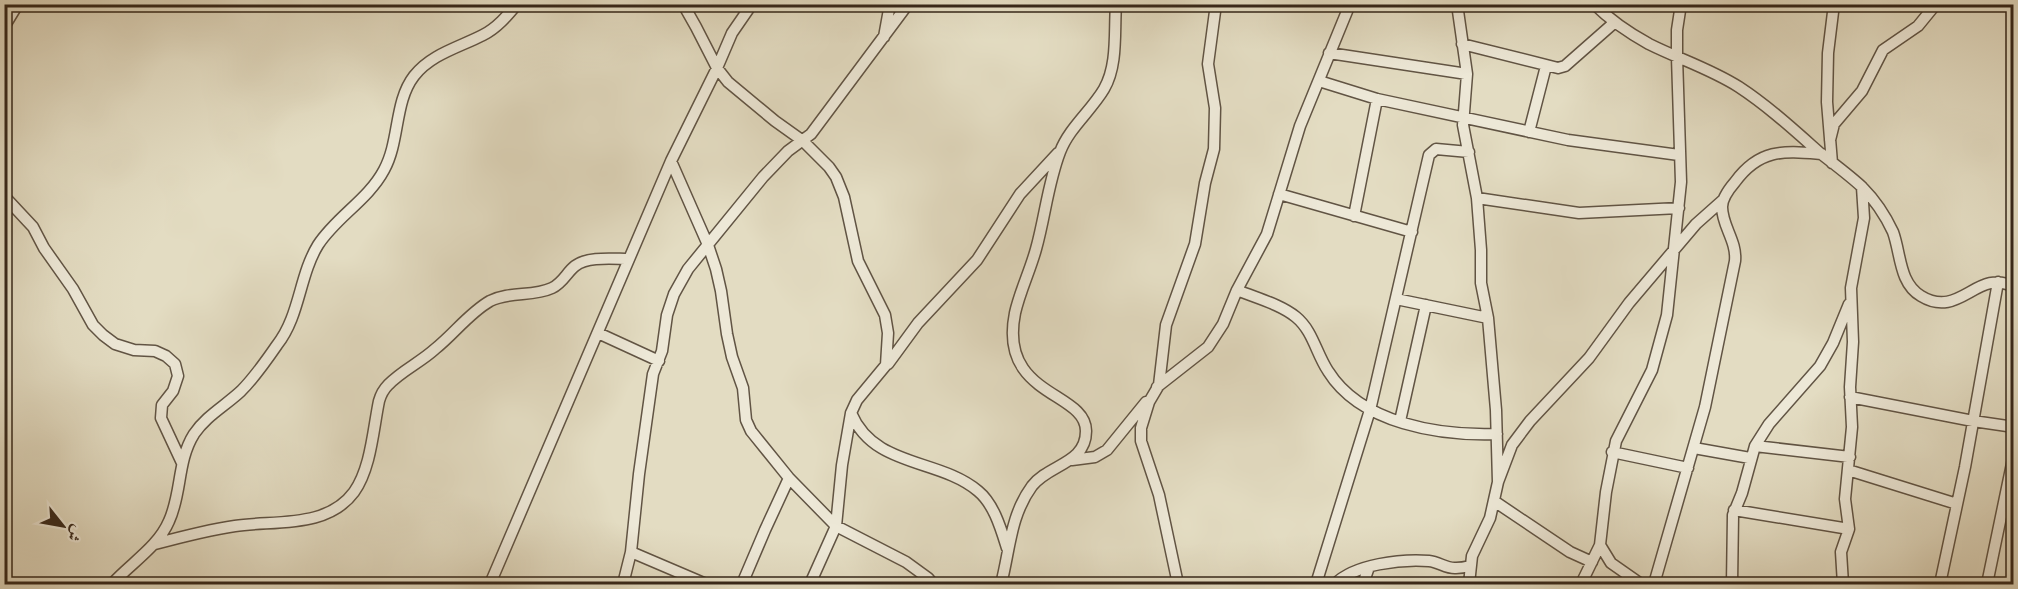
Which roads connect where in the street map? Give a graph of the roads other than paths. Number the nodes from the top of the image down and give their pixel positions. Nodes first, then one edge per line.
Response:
1 (18, 4) edge
2 (517, 4) edge
3 (683, 4) edge
4 (753, 4) edge
5 (890, 4) edge
6 (908, 4) edge
7 (1116, 4) edge
8 (1216, 4) edge
9 (1350, 4) edge
10 (1457, 4) edge
11 (1594, 4) edge
12 (1681, 4) edge
13 (1834, 4) edge
14 (1936, 4) edge
15 (1615, 22) junction
16 (4, 27) edge
17 (884, 39) junction
18 (1462, 44) junction
19 (1329, 52) junction
20 (1677, 57) junction
21 (1546, 66) junction
22 (717, 68) junction
23 (1467, 74) junction
24 (1319, 81) junction
25 (1377, 99) junction
26 (1463, 118) junction
27 (1529, 132) junction
28 (1830, 140) junction
29 (803, 141) junction
30 (1060, 150) junction
31 (1469, 152) junction
32 (1679, 154) junction
33 (1822, 154) junction
34 (671, 161) junction
35 (1832, 163) junction
36 (1862, 187) junction
37 (1279, 194) junction
38 (4, 196) edge
39 (1477, 198) junction
40 (1723, 200) junction
41 (1679, 208) junction
42 (1354, 216) junction
43 (1412, 232) junction
44 (708, 245) junction
45 (1674, 251) junction
46 (629, 259) junction
47 (1998, 282) junction
48 (2013, 287) edge
49 (1238, 290) junction
50 (1851, 298) junction
51 (1396, 299) junction
52 (1426, 305) junction
53 (1488, 318) junction
54 (598, 333) junction
55 (659, 361) junction
56 (886, 365) junction
57 (1159, 385) junction
58 (1850, 397) junction
59 (1370, 410) junction
60 (851, 412) junction
61 (1400, 421) junction
62 (1973, 421) junction
63 (2013, 427) edge
64 (1497, 434) junction
65 (1755, 446) junction
66 (1694, 448) junction
67 (1612, 452) junction
68 (2013, 454) edge
69 (1750, 458) junction
70 (1850, 458) junction
71 (1072, 460) junction
72 (182, 463) junction
73 (1688, 468) junction
74 (1848, 470) junction
75 (789, 477) junction
76 (1498, 482) junction
77 (1494, 501) junction
78 (1957, 504) junction
79 (1734, 510) junction
80 (836, 526) junction
81 (1849, 529) junction
82 (155, 544) junction
83 (1600, 544) junction
84 (1007, 548) junction
85 (631, 552) junction
86 (1592, 562) junction
87 (1470, 566) junction
88 (1369, 567) junction
89 (1657, 584) edge
90 (112, 585) edge
91 (490, 585) edge
92 (623, 585) edge
93 (706, 585) edge
94 (742, 585) edge
95 (810, 585) edge
96 (933, 585) edge
97 (1001, 585) edge
98 (1178, 585) edge
99 (1316, 585) edge
100 (1335, 585) edge
101 (1363, 585) edge
102 (1469, 585) edge
103 (1581, 585) edge
104 (1641, 585) edge
105 (1732, 585) edge
106 (1844, 585) edge
107 (1940, 585) edge
108 (1987, 585) edge

1 - 16 street
2 - 72 street
3 - 22 street
4 - 22 street
5 - 17 street
6 - 17 street
7 - 30 street
8 - 57 street
9 - 19 street
10 - 18 street
11 - 15 street
12 - 20 street
13 - 28 street
14 - 28 street
15 - 20 street
15 - 21 street
17 - 29 street
18 - 21 street
18 - 23 street
19 - 23 street
19 - 24 street
20 - 32 street
20 - 33 street
21 - 27 street
22 - 29 street
22 - 34 street
23 - 26 street
24 - 25 street
24 - 37 street
25 - 26 street
25 - 42 street
26 - 27 street
26 - 31 street
27 - 32 street
28 - 35 street
29 - 44 street
29 - 56 street
30 - 56 street
30 - 71 street
31 - 39 street
31 - 43 street
32 - 41 street
33 - 35 street
33 - 40 street
34 - 44 street
34 - 46 street
35 - 36 street
36 - 47 street
36 - 50 street
37 - 42 street
37 - 49 street
38 - 72 street
39 - 41 street
39 - 53 street
40 - 45 street
40 - 66 street
41 - 45 street
42 - 43 street
43 - 51 street
44 - 55 street
44 - 75 street
45 - 67 street
45 - 76 street
46 - 54 street
46 - 82 street
47 - 48 street
47 - 62 street
49 - 57 street
49 - 59 street
50 - 58 street
50 - 65 street
51 - 52 street
51 - 59 street
52 - 53 street
52 - 61 street
53 - 64 street
54 - 55 street
54 - 91 street
55 - 85 street
56 - 60 street
57 - 71 street
57 - 98 street
58 - 62 street
58 - 70 street
59 - 61 street
59 - 99 street
60 - 80 street
60 - 84 street
61 - 64 street
62 - 63 street
62 - 78 street
64 - 76 street
65 - 69 street
65 - 70 street
66 - 69 street
66 - 73 street
67 - 73 street
67 - 83 street
68 - 108 street
69 - 79 street
70 - 74 street
71 - 84 street
72 - 82 street
73 - 89 street
74 - 78 street
74 - 81 street
75 - 80 street
75 - 94 street
76 - 77 street
77 - 86 street
77 - 87 street
78 - 107 street
79 - 81 street
79 - 105 street
80 - 95 street
80 - 96 street
81 - 106 street
82 - 90 street
83 - 86 street
83 - 104 street
84 - 97 street
85 - 92 street
85 - 93 street
86 - 103 street
87 - 88 street
87 - 102 street
88 - 100 street
88 - 101 street

